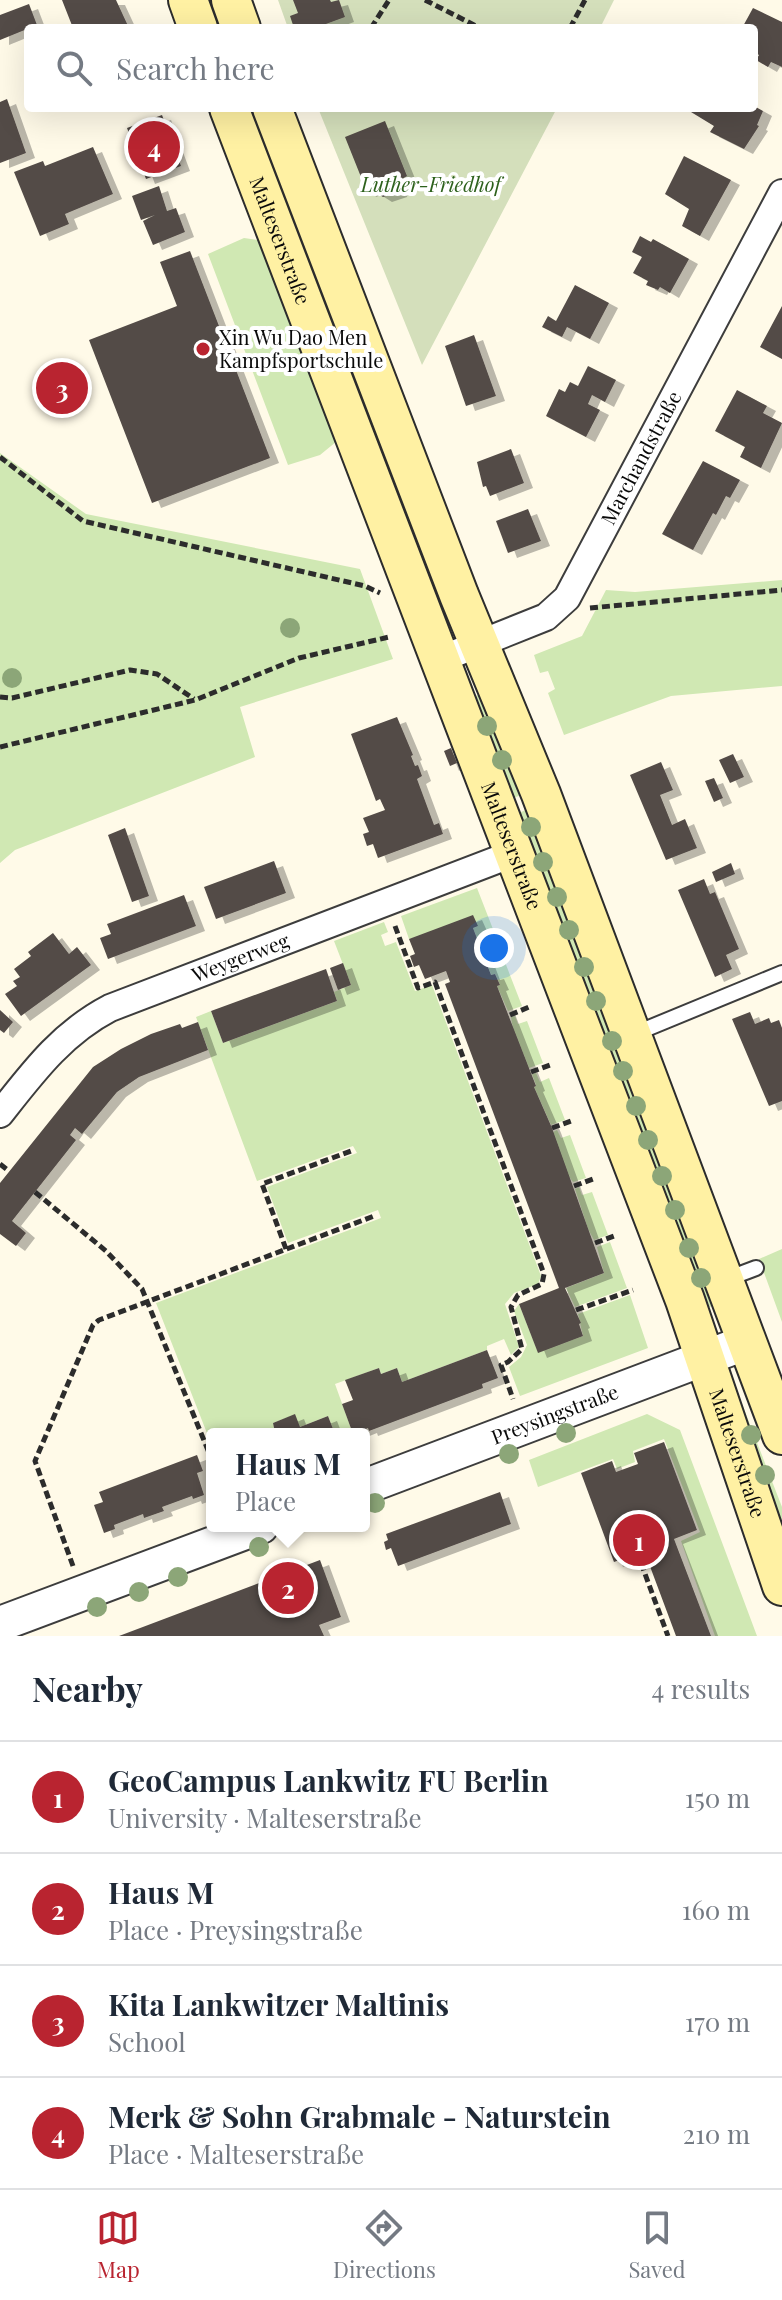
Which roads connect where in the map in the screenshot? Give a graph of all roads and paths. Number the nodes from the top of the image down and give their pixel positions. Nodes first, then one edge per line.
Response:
1 (188, 0) edge
2 (231, 0) edge
3 (389, 0) edge
4 (425, 0) edge
5 (585, 0) edge
6 (197, 24) edge
7 (240, 24) edge
8 (374, 24) edge
9 (472, 24) edge
10 (572, 24) edge
11 (274, 112) edge
12 (231, 115) edge
13 (782, 193) edge
14 (0, 457) edge
15 (365, 586) dead end
16 (782, 590) edge
17 (589, 609) dead end
18 (389, 637) dead end
19 (479, 644) junction
20 (441, 659) junction
21 (0, 697) edge
22 (195, 700) junction
23 (0, 747) edge
24 (515, 853) junction
25 (391, 917) dead end
26 (505, 943) dead end
27 (482, 951) dead end
28 (782, 973) edge
29 (529, 1007) dead end
30 (510, 1015) dead end
31 (632, 1034) junction
32 (550, 1065) dead end
33 (531, 1072) dead end
34 (0, 1114) edge
35 (571, 1121) dead end
36 (552, 1128) dead end
37 (351, 1151) dead end
38 (0, 1164) edge
39 (9, 1171) dead end
40 (593, 1179) dead end
41 (574, 1186) dead end
42 (35, 1192) dead end
43 (374, 1216) dead end
44 (614, 1236) dead end
45 (595, 1243) dead end
46 (286, 1249) junction
47 (633, 1290) dead end
48 (149, 1300) junction
49 (576, 1310) dead end
50 (747, 1342) junction
51 (705, 1359) junction
52 (514, 1403) dead end
53 (782, 1435) edge
54 (206, 1445) edge
55 (370, 1485) edge
56 (245, 1532) edge
57 (641, 1563) dead end
58 (74, 1569) dead end
59 (782, 1586) edge
60 (0, 1624) edge
61 (668, 1636) edge

1 - 6 main road
2 - 7 main road
3 - 8 path
4 - 9 path
5 - 10 path
11 - 19 main road, Malteserstraße
12 - 20 main road, Malteserstraße
13 - 19 street, Marchandstraße
14 - 15 path
16 - 17 path
18 - 22 path
19 - 20 street, Marchandstraße
19 - 31 main road, Malteserstraße
20 - 24 main road, Malteserstraße
21 - 22 path
22 - 23 path
24 - 34 street, Weygerweg
24 - 51 main road, Malteserstraße
25 - 52 path
26 - 27 path
28 - 31 lane
29 - 30 path
31 - 50 main road, Malteserstraße
32 - 33 path
35 - 36 path
37 - 46 path
38 - 39 path
40 - 41 path
42 - 48 path
43 - 46 path
44 - 45 path
46 - 48 path
47 - 49 path
48 - 54 path
48 - 58 path
50 - 51 street, Preysingstraße
50 - 53 main road, Malteserstraße
51 - 55 street, Preysingstraße
51 - 59 main road, Malteserstraße
56 - 60 street
57 - 61 path

